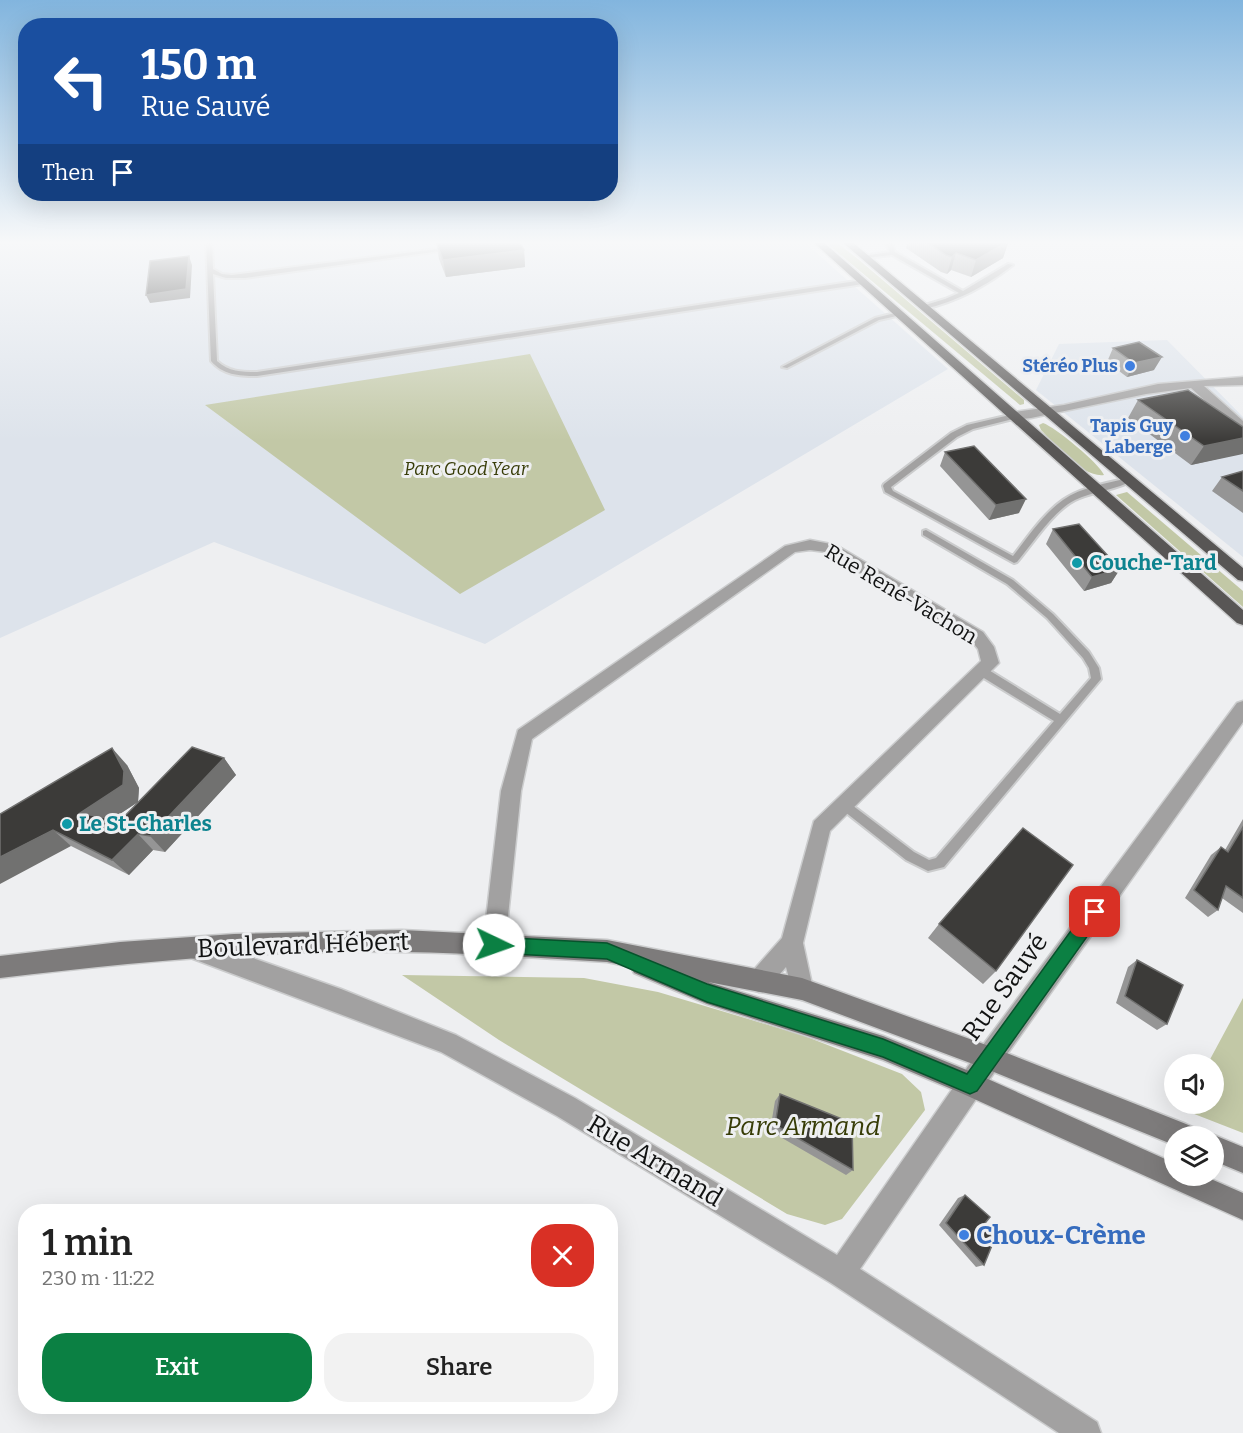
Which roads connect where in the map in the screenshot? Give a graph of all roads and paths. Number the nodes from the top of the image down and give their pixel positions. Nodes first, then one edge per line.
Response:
1 (212, 308) edge
2 (693, 308) edge
3 (892, 308) edge
4 (925, 308) edge
5 (899, 314) junction
6 (785, 367) dead end
7 (1243, 381) edge
8 (1194, 384) junction
9 (1050, 413) junction
10 (1014, 416) junction
11 (1243, 428) edge
12 (1129, 480) junction
13 (1095, 488) junction
14 (926, 533) dead end
15 (1243, 576) edge
16 (1243, 619) edge
17 (983, 672) junction
18 (1243, 708) edge
19 (1061, 720) junction
20 (844, 806) junction
21 (792, 943) junction
22 (494, 945) junction
23 (194, 948) junction
24 (607, 951) junction
25 (0, 967) edge
26 (759, 981) junction
27 (802, 989) junction
28 (989, 1058) junction
29 (970, 1084) junction
30 (1164, 1128) edge
31 (1224, 1152) edge
32 (1243, 1160) edge
33 (1243, 1207) edge
34 (841, 1273) junction
35 (1086, 1433) edge

1 - 2 lane
3 - 5 highway
4 - 9 highway
5 - 6 lane
5 - 10 highway
7 - 8 street
8 - 9 street
8 - 11 street
9 - 10 street
9 - 12 highway
10 - 13 highway
10 - 13 lane
12 - 13 lane
12 - 15 highway
13 - 16 highway
14 - 19 lane
17 - 19 lane
17 - 20 street, Rue René-Vachon
17 - 22 street, Rue René-Vachon
18 - 28 street, Rue Sauvé
19 - 20 lane
20 - 21 street, Rue René-Vachon
21 - 26 street
21 - 27 street, Rue René-Vachon
22 - 23 main road, Boulevard Hébert
22 - 24 main road, Boulevard Hébert
23 - 25 main road, Boulevard Hébert
23 - 34 street, Rue Armand
24 - 26 main road, Boulevard Hébert
24 - 29 main road, Boulevard Hébert
26 - 27 main road, Boulevard Hébert
27 - 28 main road, Boulevard Hébert
28 - 29 street, Rue Sauvé
28 - 30 main road, Boulevard Hébert
29 - 33 main road, Boulevard Hébert
29 - 34 street, Rue Sauvé
31 - 32 main road
34 - 35 street, Rue Armand

